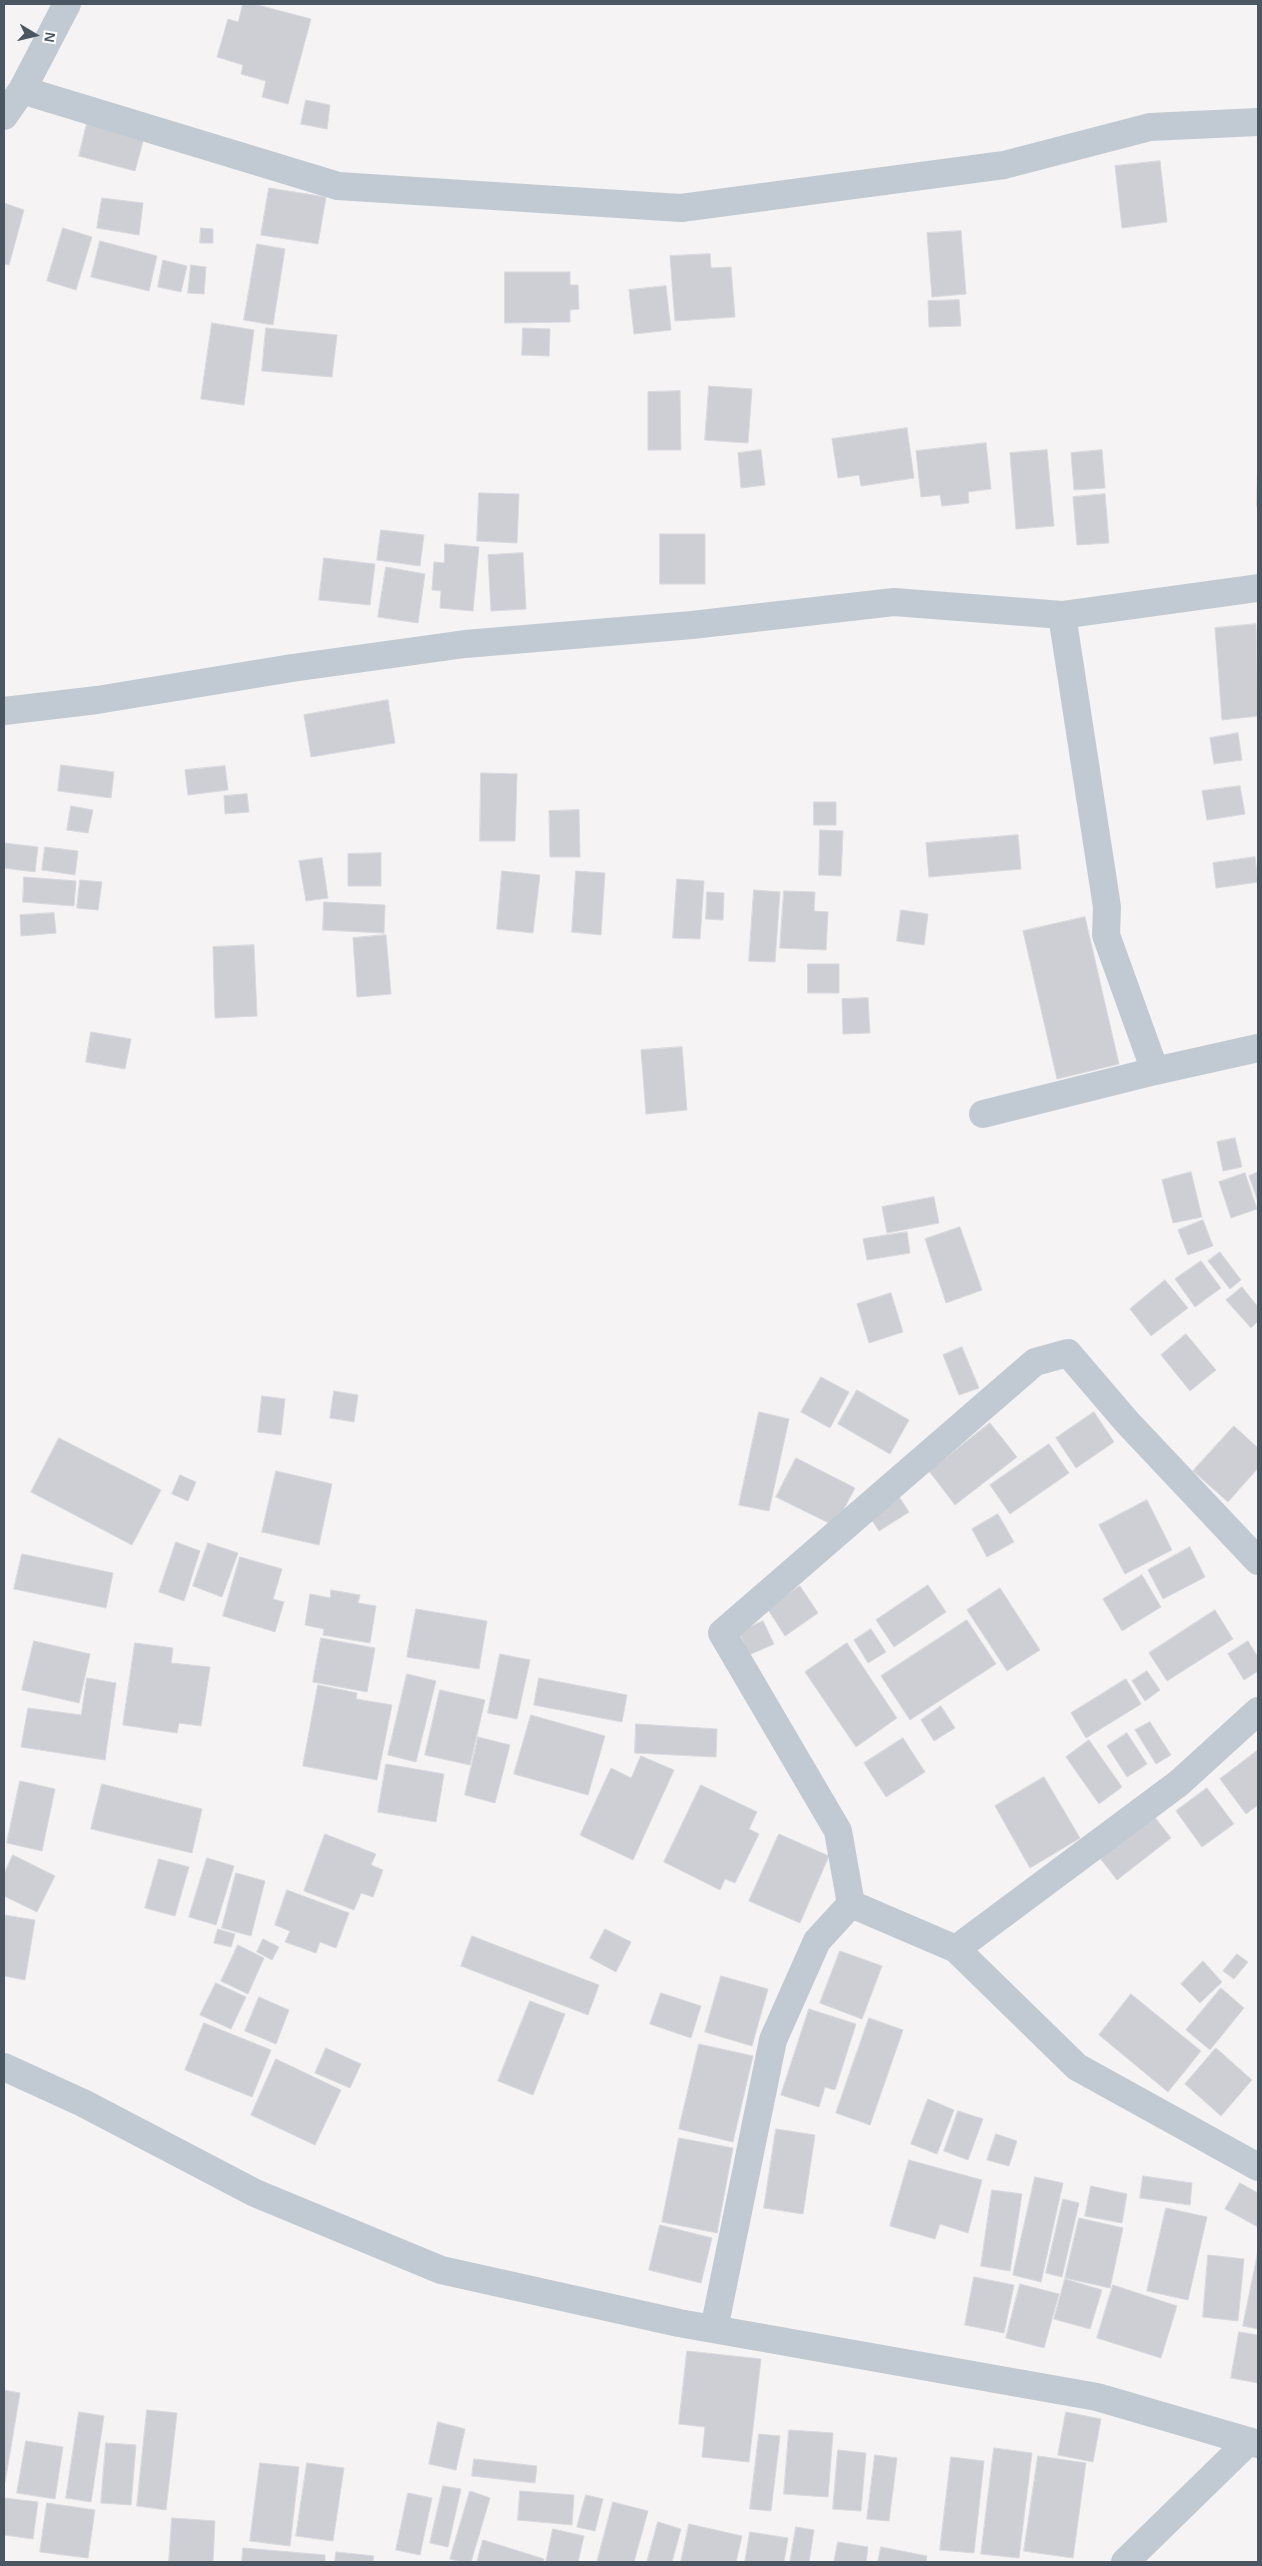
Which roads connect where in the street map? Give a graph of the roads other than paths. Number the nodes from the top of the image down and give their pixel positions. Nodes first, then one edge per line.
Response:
1 (67, 4) edge
2 (22, 90) junction
3 (4, 116) edge
4 (1258, 122) edge
5 (1258, 588) edge
6 (1062, 615) junction
7 (4, 711) edge
8 (1258, 1048) edge
9 (1155, 1071) junction
10 (983, 1114) dead end
11 (1258, 1562) edge
12 (1258, 1711) edge
13 (851, 1904) junction
14 (956, 1949) junction
15 (4, 2067) edge
16 (1258, 2167) edge
17 (714, 2329) junction
18 (1254, 2442) edge
19 (1125, 2562) edge

1 - 2 street
2 - 3 street
2 - 4 street
5 - 6 street
6 - 7 street
6 - 9 street
8 - 9 street
9 - 10 street
11 - 13 street
12 - 14 street
13 - 14 street
13 - 17 street
14 - 16 street
15 - 17 street
17 - 18 street
18 - 19 street

